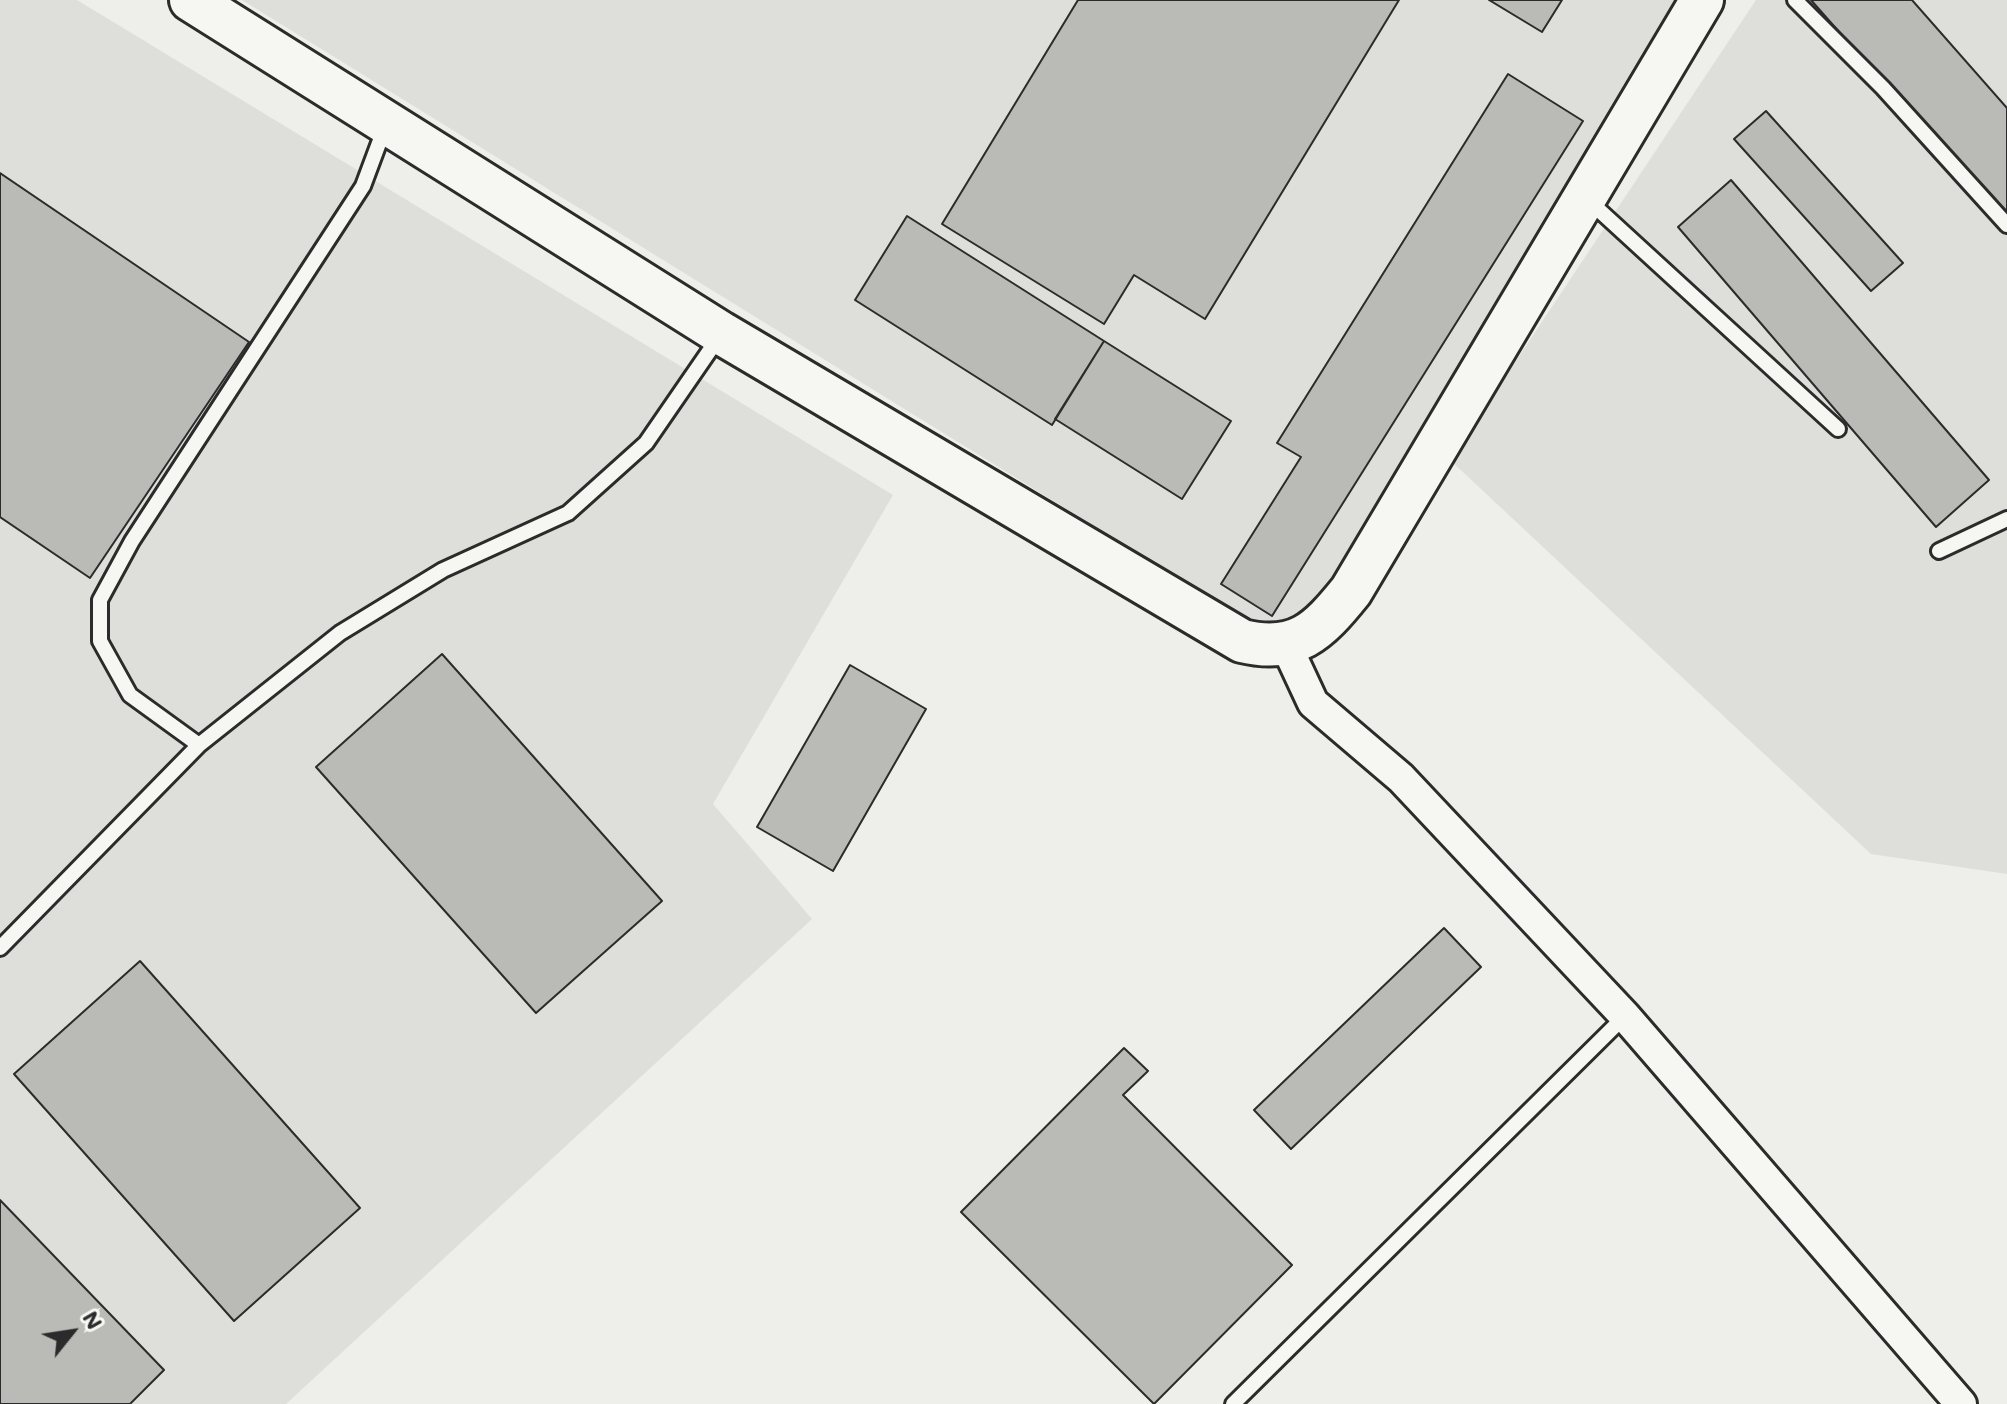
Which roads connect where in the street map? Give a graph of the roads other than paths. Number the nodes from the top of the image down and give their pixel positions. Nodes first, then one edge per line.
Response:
1 (191, 0) edge
2 (1702, 0) edge
3 (1795, 0) edge
4 (387, 123) junction
5 (1585, 197) junction
6 (2007, 225) edge
7 (721, 333) junction
8 (1838, 429) dead end
9 (2007, 519) edge
10 (1939, 551) dead end
11 (1286, 645) junction
12 (199, 745) junction
13 (0, 948) edge
14 (1625, 1016) junction
15 (1233, 1404) edge
16 (1961, 1404) edge

1 - 4 main road
2 - 5 main road
3 - 6 lane
4 - 7 main road
4 - 12 lane
5 - 8 lane
5 - 11 main road
7 - 11 main road
7 - 12 lane
9 - 10 lane
11 - 14 street
12 - 13 lane
14 - 15 lane
14 - 16 street

